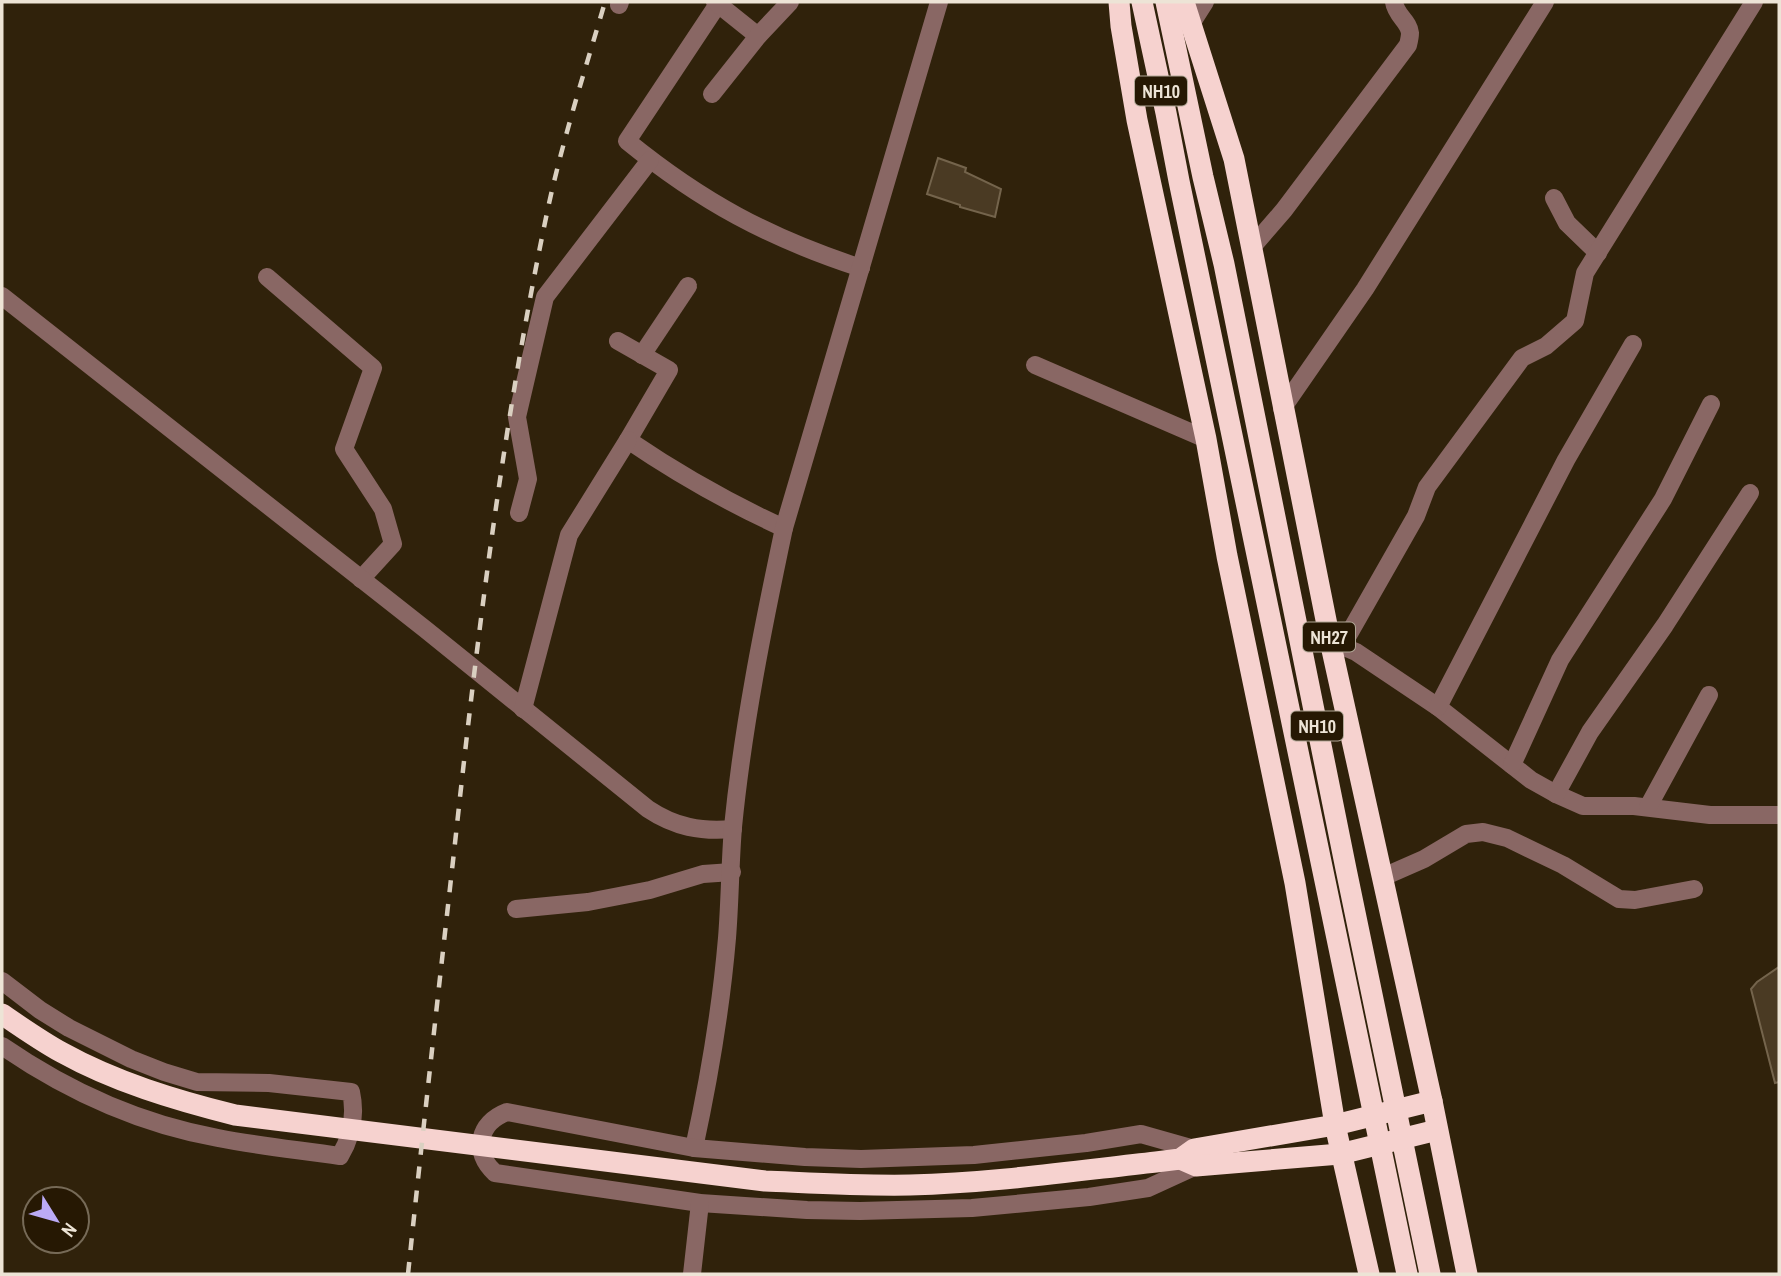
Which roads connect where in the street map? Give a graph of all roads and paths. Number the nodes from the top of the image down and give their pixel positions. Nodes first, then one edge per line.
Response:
1 (790, 2) edge
2 (939, 2) edge
3 (1119, 2) edge
4 (1142, 2) edge
5 (1166, 2) edge
6 (1184, 2) edge
7 (1205, 2) edge
8 (1394, 2) edge
9 (1545, 2) edge
10 (1754, 2) edge
11 (717, 3) edge
12 (1191, 24) junction
13 (758, 36) junction
14 (712, 94) dead end
15 (650, 160) junction
16 (1554, 198) dead end
17 (1252, 247) junction
18 (1598, 253) junction
19 (861, 268) junction
20 (267, 277) dead end
21 (688, 286) dead end
22 (2, 296) edge
23 (618, 341) dead end
24 (1633, 344) dead end
25 (642, 355) junction
26 (1035, 365) dead end
27 (1711, 404) dead end
28 (1282, 409) junction
29 (1206, 439) junction
30 (628, 440) junction
31 (1750, 493) dead end
32 (519, 513) dead end
33 (784, 528) junction
34 (361, 579) junction
35 (1337, 648) junction
36 (1709, 695) dead end
37 (1438, 706) junction
38 (523, 709) junction
39 (1512, 765) junction
40 (1556, 794) junction
41 (1648, 807) junction
42 (1779, 815) edge
43 (733, 829) junction
44 (732, 872) junction
45 (1383, 877) junction
46 (1694, 888) dead end
47 (516, 909) dead end
48 (2, 981) edge
49 (2, 1014) edge
50 (2, 1046) edge
51 (1432, 1101) junction
52 (1335, 1125) junction
53 (1437, 1130) junction
54 (694, 1148) junction
55 (1340, 1154) junction
56 (1190, 1158) junction
57 (700, 1203) junction
58 (692, 1274) edge
59 (1369, 1274) edge
60 (1407, 1274) edge
61 (1430, 1274) edge
62 (1467, 1274) edge

1 - 13 street
2 - 19 street
3 - 29 highway
4 - 60 highway, NH10
5 - 61 highway, NH10
6 - 12 highway, NH27
7 - 12 street
8 - 17 street
9 - 28 street
10 - 18 street
11 - 13 street
11 - 15 street
12 - 17 highway, NH27
13 - 14 street
15 - 19 street
15 - 32 street
16 - 18 street
17 - 28 highway, NH27
18 - 35 street
19 - 33 street
20 - 34 street
21 - 25 street
22 - 34 street
23 - 25 street
24 - 37 street
25 - 30 street
26 - 29 street
27 - 39 street
28 - 35 highway, NH27
29 - 52 highway
30 - 33 street
30 - 38 street
31 - 40 street
33 - 43 street
34 - 38 street
35 - 37 street
35 - 45 highway, NH27
36 - 41 street
37 - 39 street
38 - 43 street
39 - 40 street
40 - 41 street
41 - 42 street
43 - 44 street
44 - 47 street
44 - 54 street
45 - 46 street
45 - 51 highway, NH27
48 - 50 street
49 - 56 highway
51 - 52 highway
51 - 53 highway, NH27
52 - 55 highway
52 - 56 highway
53 - 55 highway
53 - 62 highway, NH27
54 - 56 street
54 - 57 street
55 - 56 highway
55 - 59 highway
56 - 57 street
57 - 58 street

